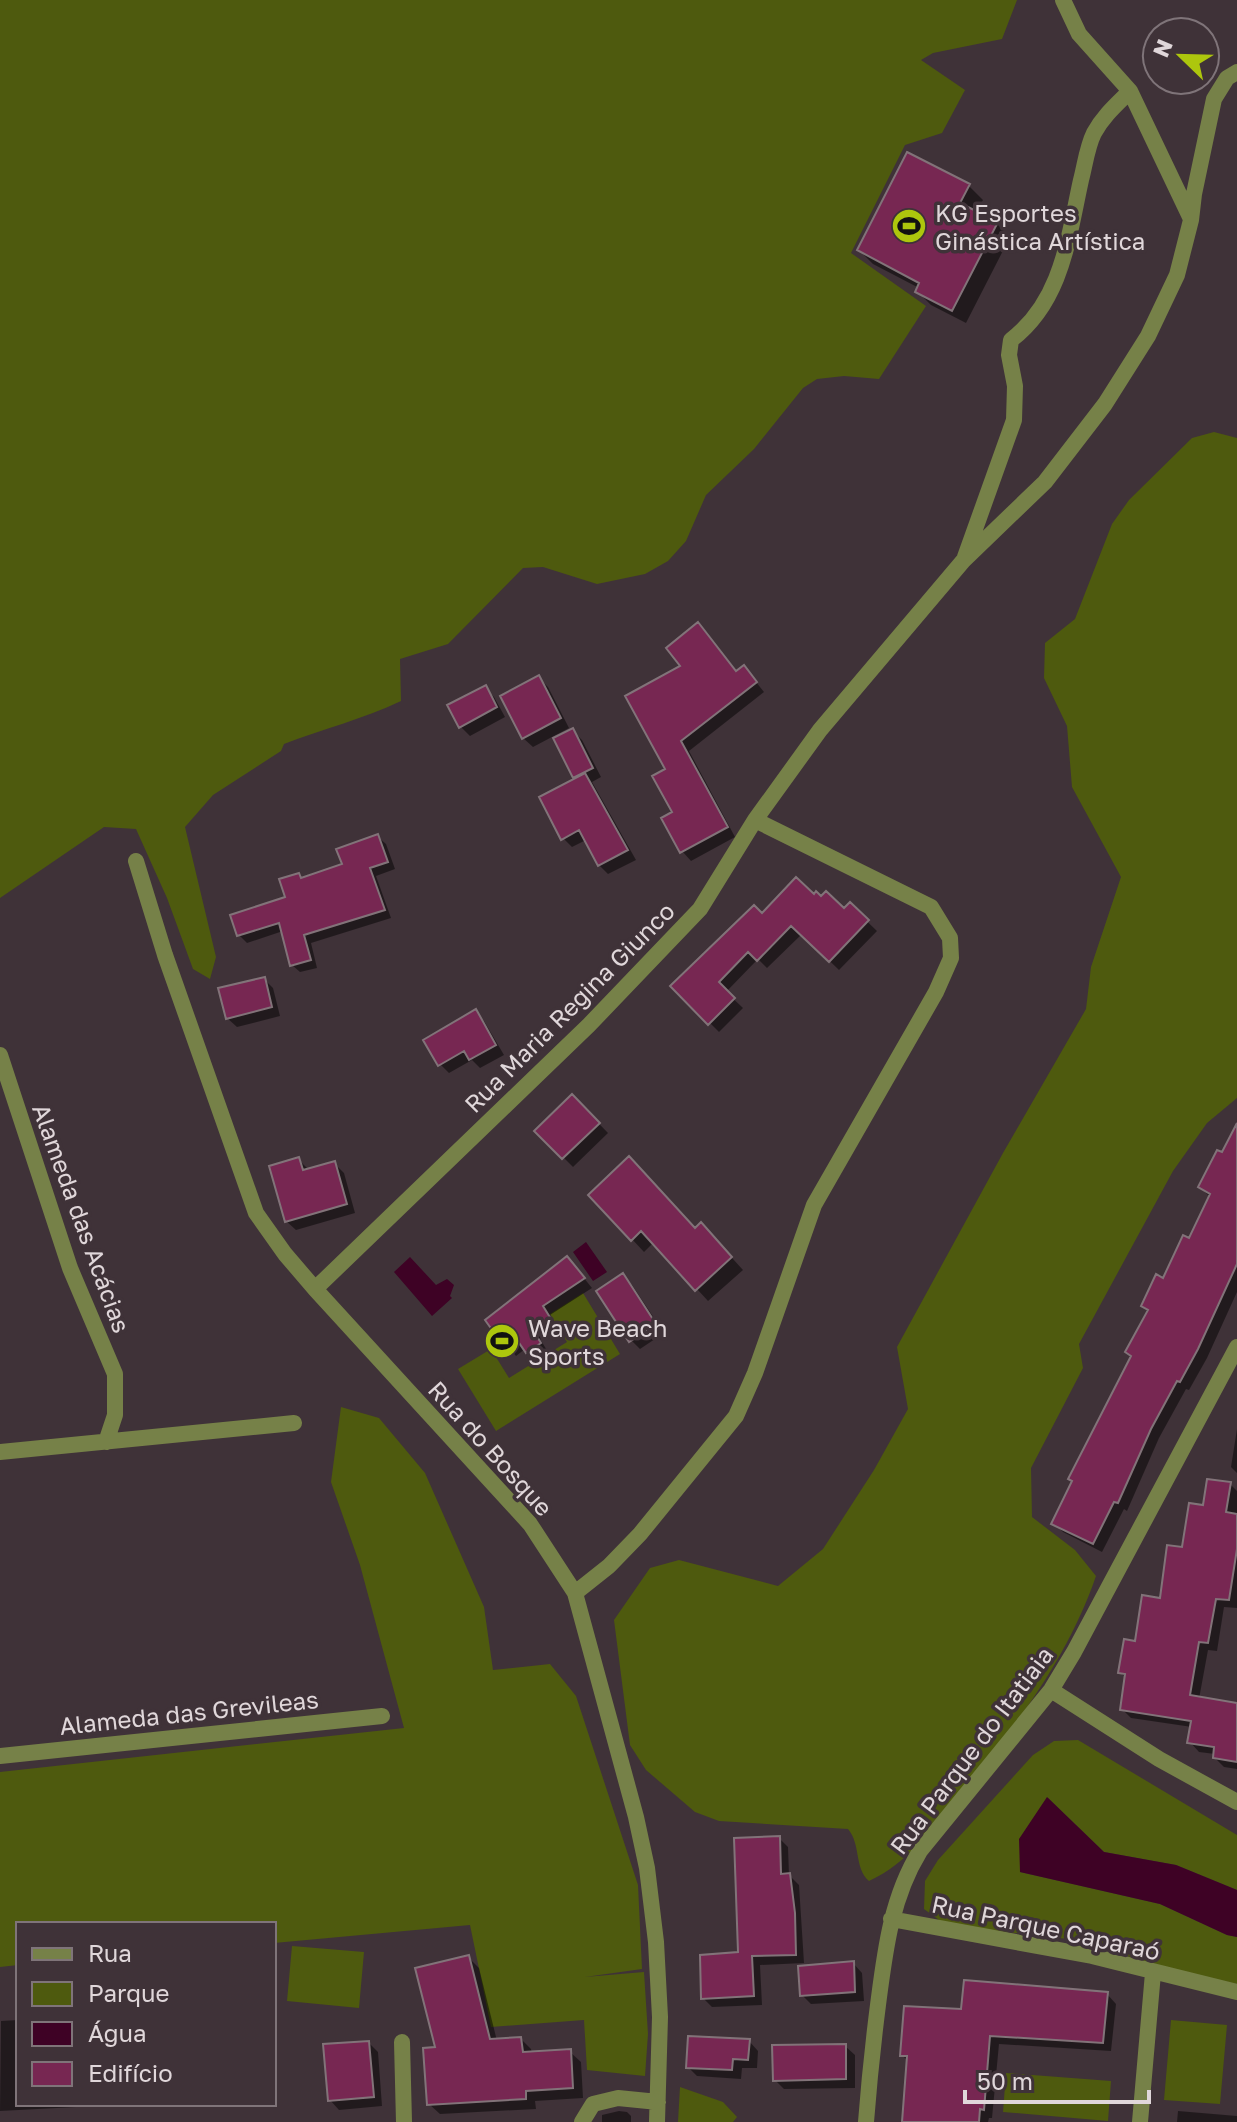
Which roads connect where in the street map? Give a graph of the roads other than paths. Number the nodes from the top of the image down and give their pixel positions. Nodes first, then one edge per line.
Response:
1 (1063, 0) edge
2 (1237, 72) edge
3 (1130, 91) junction
4 (1191, 220) junction
5 (963, 561) junction
6 (755, 820) junction
7 (136, 861) dead end
8 (0, 1055) edge
9 (315, 1289) junction
10 (1237, 1347) edge
11 (294, 1423) dead end
12 (106, 1442) junction
13 (0, 1452) edge
14 (575, 1593) junction
15 (1051, 1690) junction
16 (382, 1716) dead end
17 (0, 1756) edge
18 (1237, 1802) edge
19 (891, 1919) junction
20 (1153, 1973) junction
21 (1237, 1992) edge
22 (402, 2042) dead end
23 (658, 2102) junction
24 (404, 2122) edge
25 (582, 2122) edge
26 (657, 2122) edge
27 (866, 2122) edge
28 (1140, 2122) edge

1 - 3 street
2 - 4 street
3 - 4 street
3 - 5 street
4 - 5 street
5 - 6 street, Rua Maria Regina Giunco
6 - 9 street, Rua Maria Regina Giunco
6 - 14 street
7 - 9 street, Rua do Bosque
8 - 12 street, Alameda das Acácias
9 - 14 street, Rua do Bosque
10 - 15 street, Rua Parque do Itatiaia
11 - 12 street
12 - 13 street
14 - 23 street, Rua do Bosque
15 - 18 street
15 - 19 street, Rua Parque do Itatiaia
16 - 17 street, Alameda das Grevileas
19 - 20 street, Rua Parque Caparaó
19 - 27 street, Rua Parque do Itatiaia
20 - 21 street, Rua Parque Caparaó
20 - 28 street
22 - 24 street
23 - 25 street
23 - 26 street, Rua do Bosque

